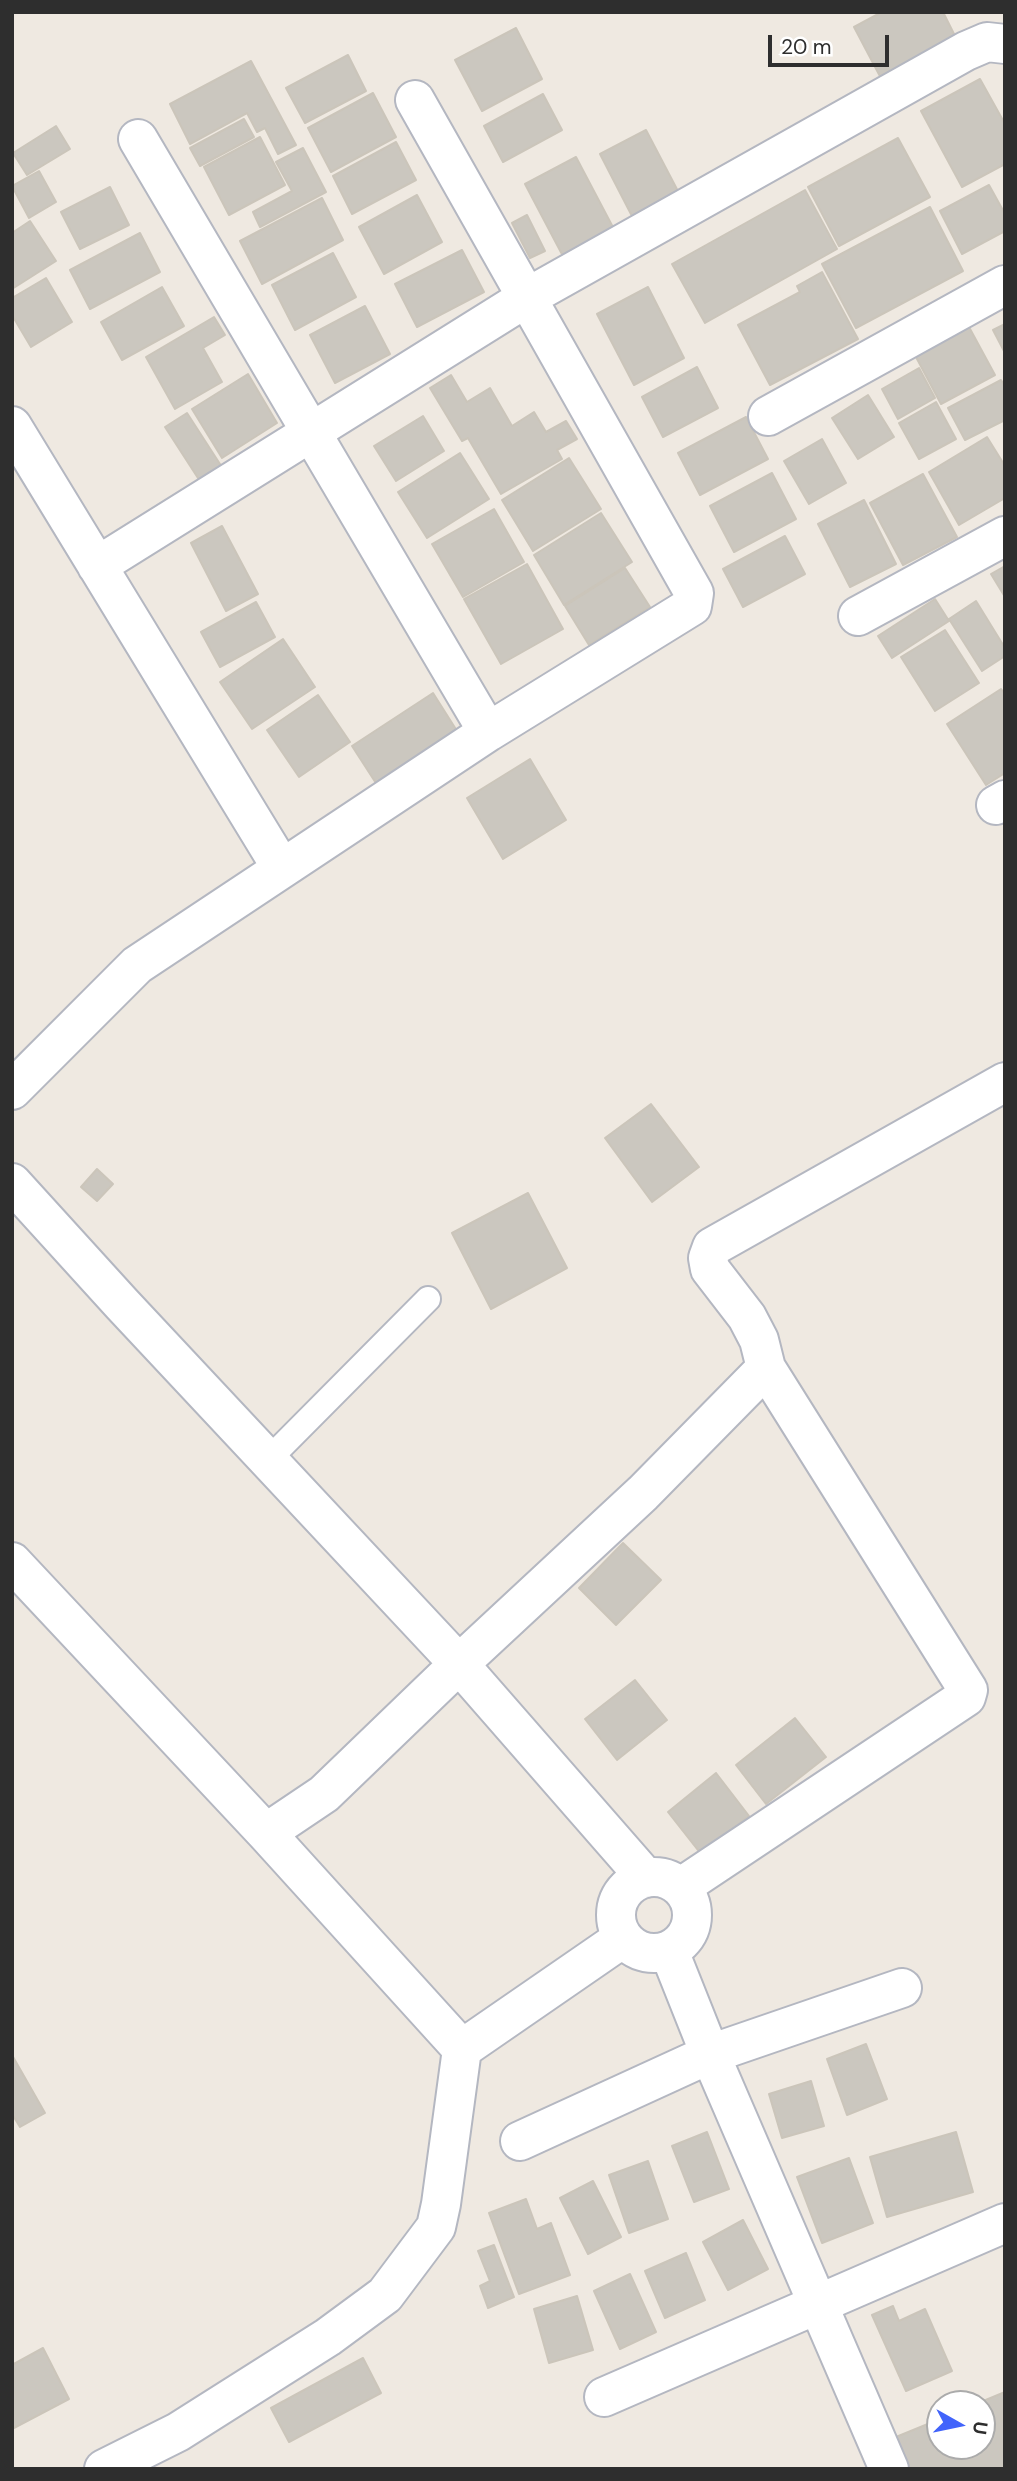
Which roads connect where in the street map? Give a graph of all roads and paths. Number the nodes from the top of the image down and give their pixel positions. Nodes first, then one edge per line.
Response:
1 (1005, 44) edge
2 (415, 100) dead end
3 (138, 139) dead end
4 (1005, 285) edge
5 (526, 298) junction
6 (768, 416) dead end
7 (12, 426) edge
8 (313, 431) junction
9 (1005, 536) edge
10 (96, 566) junction
11 (858, 616) dead end
12 (488, 732) junction
13 (281, 867) junction
14 (1005, 1082) edge
15 (12, 1090) edge
16 (12, 1183) edge
17 (428, 1299) dead end
18 (766, 1368) junction
19 (268, 1460) junction
20 (12, 1562) edge
21 (459, 1664) junction
22 (266, 1833) junction
23 (664, 1882) junction
24 (623, 1938) junction
25 (669, 1951) junction
26 (902, 1989) dead end
27 (462, 2049) junction
28 (710, 2054) junction
29 (520, 2141) dead end
30 (1005, 2223) edge
31 (817, 2305) junction
32 (604, 2397) dead end
33 (104, 2469) edge
34 (889, 2469) edge

1 - 5 street
2 - 5 street
3 - 8 street
4 - 6 street
5 - 8 street
5 - 12 street
7 - 10 street
8 - 10 street
8 - 12 street
9 - 11 street
10 - 13 street
12 - 13 street
13 - 15 street
14 - 18 street
16 - 19 street
17 - 19 lane
18 - 21 street
18 - 23 street
19 - 21 street
20 - 22 street
21 - 22 street
21 - 23 street
22 - 27 street
23 - 24 street
23 - 25 street
24 - 25 street
24 - 27 street
25 - 28 street
26 - 28 street
27 - 33 street
28 - 29 street
28 - 31 street
30 - 31 street
31 - 32 street
31 - 34 street

